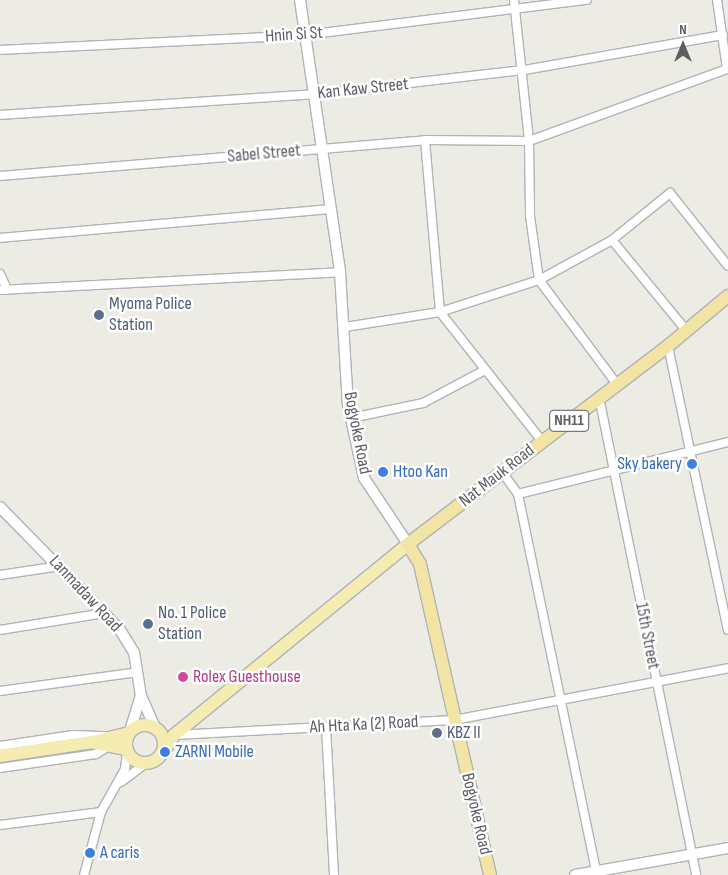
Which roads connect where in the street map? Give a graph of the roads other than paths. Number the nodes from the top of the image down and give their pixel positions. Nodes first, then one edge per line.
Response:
1 (300, 0) edge
2 (514, 0) edge
3 (587, 0) edge
4 (717, 0) edge
5 (516, 9) junction
6 (305, 35) junction
7 (723, 35) junction
8 (0, 50) edge
9 (524, 70) junction
10 (313, 94) junction
11 (0, 114) edge
12 (425, 140) junction
13 (529, 140) junction
14 (322, 150) junction
15 (0, 176) edge
16 (330, 209) junction
17 (0, 238) edge
18 (612, 240) junction
19 (728, 266) edge
20 (340, 272) junction
21 (0, 274) edge
22 (539, 280) junction
23 (4, 289) edge
24 (728, 296) edge
25 (440, 312) junction
26 (345, 327) junction
27 (685, 329) junction
28 (668, 346) junction
29 (485, 370) junction
30 (616, 383) junction
31 (599, 397) junction
32 (351, 418) junction
33 (542, 441) junction
34 (728, 442) edge
35 (690, 451) junction
36 (614, 468) junction
37 (502, 472) junction
38 (518, 494) junction
39 (2, 510) edge
40 (408, 544) junction
41 (60, 566) junction
42 (0, 575) edge
43 (105, 613) junction
44 (0, 630) edge
45 (728, 630) edge
46 (728, 668) edge
47 (138, 672) junction
48 (656, 681) junction
49 (0, 691) edge
50 (141, 696) junction
51 (561, 698) junction
52 (200, 715) junction
53 (454, 720) junction
54 (156, 727) junction
55 (326, 728) junction
56 (130, 732) junction
57 (174, 735) junction
58 (110, 742) junction
59 (0, 746) edge
60 (127, 751) junction
61 (164, 751) junction
62 (0, 756) edge
63 (144, 764) junction
64 (0, 768) edge
65 (115, 789) junction
66 (101, 812) junction
67 (0, 825) edge
68 (728, 848) edge
69 (692, 855) junction
70 (596, 871) junction
71 (84, 875) edge
72 (334, 875) edge
73 (490, 875) edge
74 (576, 875) edge
75 (696, 875) edge

1 - 6 street, Bogyoke Road
2 - 5 street
3 - 5 street, Hnin Si St
4 - 7 street
5 - 6 street, Hnin Si St
5 - 9 street
6 - 8 street, Hnin Si St
6 - 10 street, Bogyoke Road
7 - 9 street, Kan Kaw Street
7 - 13 street, Sabel Street
9 - 10 street, Kan Kaw Street
9 - 13 street
10 - 11 street, Kan Kaw Street
10 - 14 street, Bogyoke Road
12 - 13 street, Sabel Street
12 - 14 street, Sabel Street
12 - 25 street
13 - 22 street
14 - 15 street, Sabel Street
14 - 16 street, Bogyoke Road
16 - 17 street
16 - 20 street, Bogyoke Road
18 - 19 street
18 - 22 street
18 - 27 street
20 - 23 street
20 - 26 street, Bogyoke Road
21 - 23 street
22 - 25 street
22 - 30 street
24 - 27 highway, Nat Mauk Road / NH11
25 - 26 street
25 - 29 street
26 - 32 street, Bogyoke Road
27 - 28 highway, Nat Mauk Road / NH11
28 - 30 highway, Nat Mauk Road / NH11
28 - 35 street
29 - 32 street
29 - 33 street
30 - 31 highway, Nat Mauk Road / NH11
31 - 33 highway, Nat Mauk Road / NH11
31 - 36 street, 15th Street
32 - 40 street, Bogyoke Road
33 - 37 highway, Nat Mauk Road / NH11
34 - 35 street
35 - 36 street
35 - 45 street
36 - 38 street
36 - 48 street, 15th Street
37 - 38 street
37 - 40 highway, Nat Mauk Road / NH11
38 - 51 street
39 - 41 street, Lanmadaw Road
40 - 52 main road
40 - 53 highway, Bogyoke Road
41 - 42 street
41 - 43 street, Lanmadaw Road
43 - 44 street
43 - 47 street, Lanmadaw Road
46 - 48 street, Ah Hta Ka (2) Road
47 - 49 street
47 - 50 street, Lanmadaw Road
48 - 51 street, Ah Hta Ka (2) Road
48 - 69 street, 15th Street
50 - 54 street, Lanmadaw Road
50 - 56 street, Lanmadaw Road
51 - 53 street, Ah Hta Ka (2) Road
51 - 70 street
52 - 54 main road
52 - 57 main road
53 - 55 street, Ah Hta Ka (2) Road
53 - 73 highway, Bogyoke Road
54 - 56 main road
54 - 61 main road
55 - 57 street, Ah Hta Ka (2) Road
55 - 72 street
56 - 58 main road
56 - 60 main road
57 - 61 main road
58 - 59 street
58 - 60 main road
58 - 62 main road
58 - 64 street
60 - 63 main road
60 - 65 street
61 - 63 main road
63 - 65 street
65 - 66 street
66 - 67 street
66 - 71 street
68 - 69 street
69 - 70 street
69 - 75 street, 15th Street
70 - 74 street

